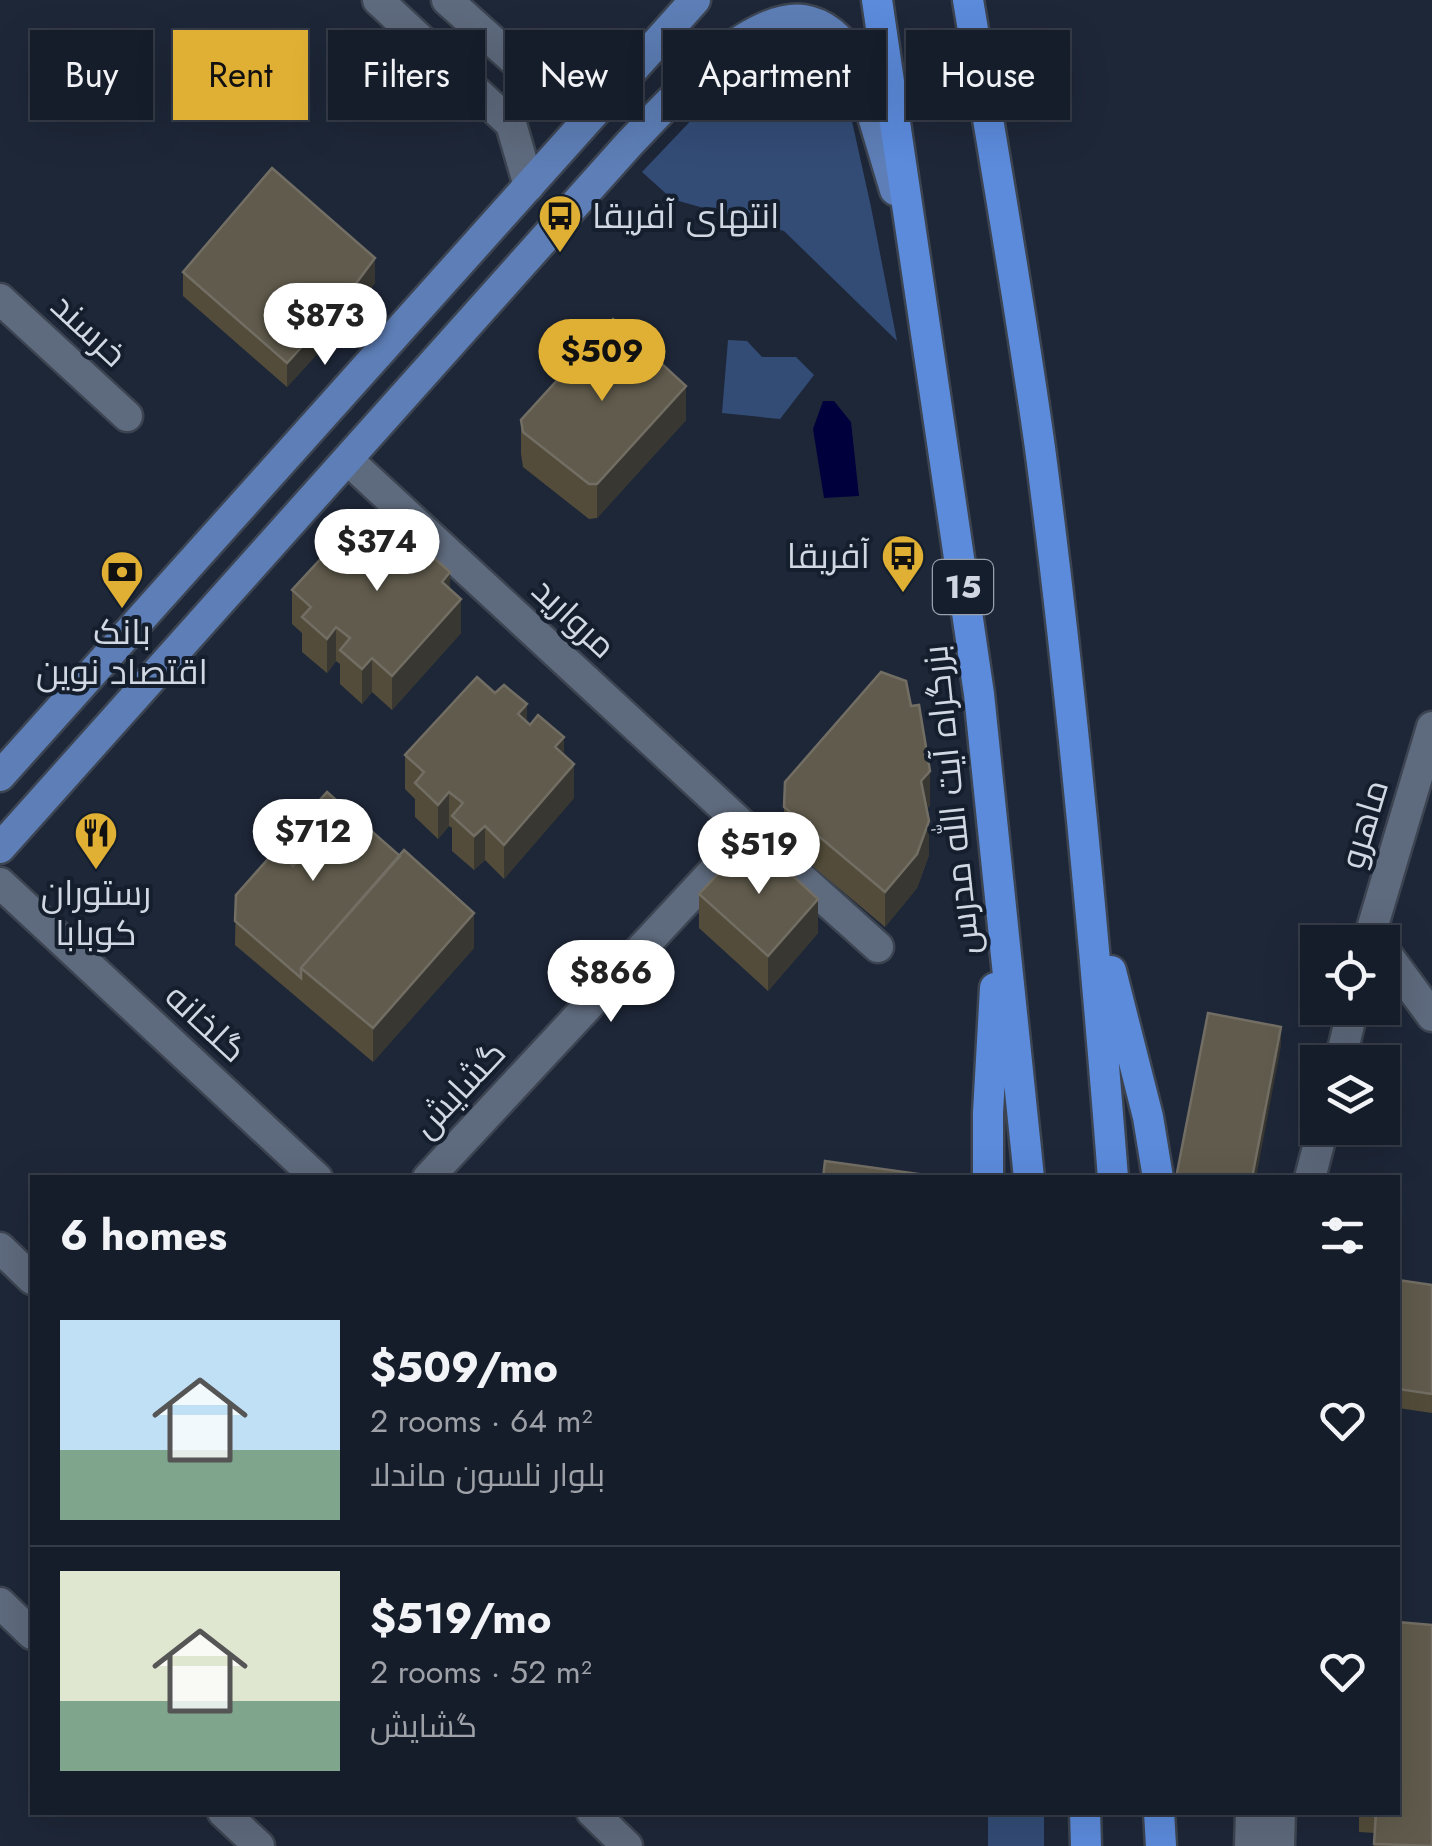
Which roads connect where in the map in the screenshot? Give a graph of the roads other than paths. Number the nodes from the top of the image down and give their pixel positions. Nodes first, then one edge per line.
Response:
1 (378, 0) edge
2 (447, 0) edge
3 (695, 0) edge
4 (878, 0) edge
5 (968, 0) edge
6 (780, 13) edge
7 (505, 52) edge
8 (643, 58) edge
9 (588, 120) edge
10 (529, 186) junction
11 (915, 255) junction
12 (0, 299) edge
13 (127, 416) dead end
14 (348, 460) junction
15 (1432, 727) edge
16 (0, 776) edge
17 (750, 832) junction
18 (0, 848) edge
19 (0, 883) edge
20 (1090, 884) junction
21 (1001, 895) junction
22 (1379, 925) edge
23 (878, 947) dead end
24 (1400, 974) edge
25 (1432, 1016) edge
26 (1319, 1145) edge
27 (314, 1175) edge
28 (431, 1175) edge
29 (988, 1175) edge
30 (1029, 1175) edge
31 (1114, 1175) edge
32 (1158, 1175) edge
33 (1311, 1175) edge
34 (0, 1248) edge
35 (30, 1277) edge
36 (0, 1603) edge
37 (30, 1632) edge
38 (226, 1815) edge
39 (595, 1815) edge
40 (1085, 1815) edge
41 (1158, 1815) edge
42 (1251, 1815) edge
43 (1280, 1815) edge
44 (259, 1846) edge
45 (627, 1846) edge
46 (1086, 1846) edge
47 (1161, 1846) edge
48 (1250, 1846) edge
49 (1279, 1846) edge

1 - 10 street
2 - 7 street
3 - 8 main road
4 - 11 highway, بزرگراه آیت الله مدرس / 15
5 - 20 highway
6 - 11 main road
6 - 14 main road
9 - 10 main road
10 - 16 main road
11 - 21 highway, بزرگراه آیت الله مدرس / 15
12 - 13 street, خرسند
14 - 17 street, مروارید
14 - 18 main road
15 - 22 street, ماهرو
17 - 23 street, مروارید
17 - 28 street, گشایش
19 - 27 street, گلخانه
20 - 31 highway
20 - 32 highway
21 - 29 highway
21 - 30 highway, بزرگراه آیت الله مدرس / 15
24 - 25 street
26 - 33 street
34 - 35 street
36 - 37 street
38 - 44 street
39 - 45 street
40 - 46 highway
41 - 47 highway
42 - 48 street
43 - 49 street

